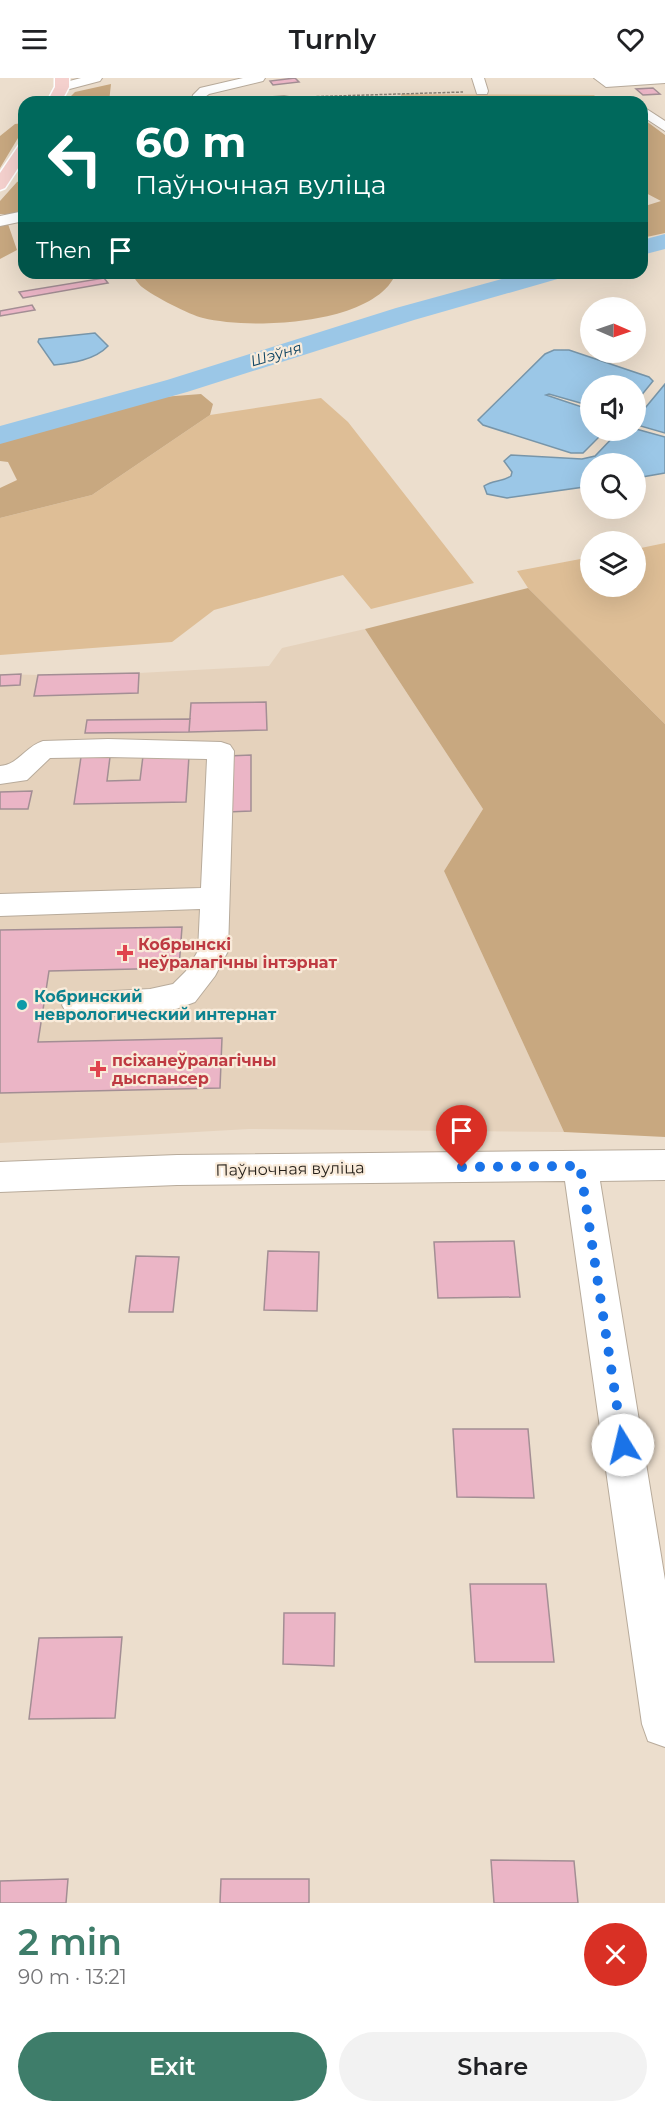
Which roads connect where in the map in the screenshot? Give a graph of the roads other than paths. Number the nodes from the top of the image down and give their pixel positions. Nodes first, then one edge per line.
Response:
1 (96, 78) edge
2 (259, 78) edge
3 (665, 79) edge
4 (603, 80) edge
5 (62, 82) edge
6 (56, 96) edge
7 (199, 96) edge
8 (623, 96) dead end
9 (648, 111) edge
10 (665, 111) edge
11 (648, 114) edge
12 (665, 127) edge
13 (18, 157) edge
14 (0, 185) edge
15 (18, 217) edge
16 (0, 221) edge
17 (0, 775) edge
18 (215, 898) junction
19 (0, 905) edge
20 (78, 1005) dead end
21 (580, 1166) junction
22 (665, 1166) edge
23 (0, 1177) edge
24 (665, 1724) edge

1 - 5 street
2 - 7 street
3 - 4 street
4 - 8 street
5 - 6 main road
9 - 10 street
11 - 12 street
13 - 14 main road
15 - 16 street
17 - 18 street
18 - 19 street
18 - 20 street
21 - 22 street, Паўночная вуліца
21 - 23 street, Паўночная вуліца
21 - 24 street

